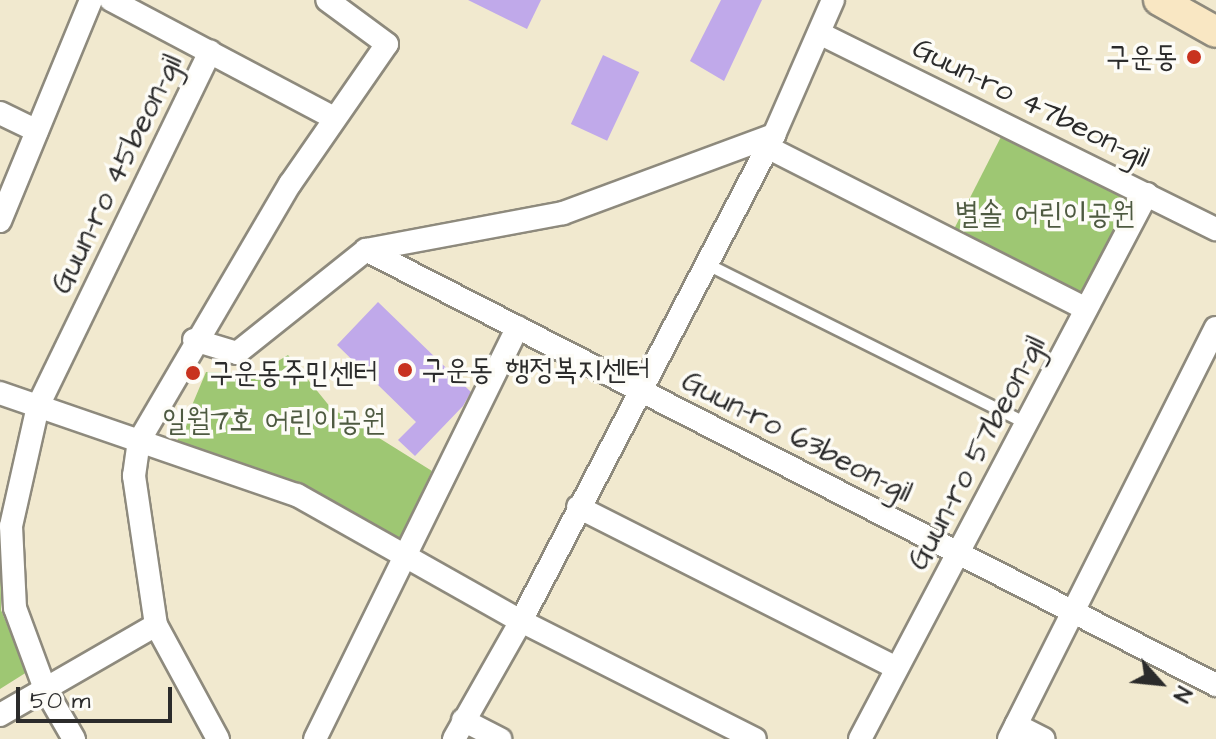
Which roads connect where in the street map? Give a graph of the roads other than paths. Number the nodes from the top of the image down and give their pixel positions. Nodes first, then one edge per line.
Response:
1 (91, 0) edge
2 (111, 0) edge
3 (327, 0) edge
4 (833, 0) edge
5 (1159, 0) edge
6 (1216, 32) edge
7 (819, 33) junction
8 (210, 51) junction
9 (0, 113) edge
10 (334, 118) junction
11 (37, 131) junction
12 (770, 140) junction
13 (1147, 194) junction
14 (0, 221) edge
15 (1216, 229) edge
16 (366, 250) junction
17 (705, 263) junction
18 (1086, 309) junction
19 (518, 327) junction
20 (1216, 328) edge
21 (194, 340) junction
22 (641, 391) junction
23 (0, 393) edge
24 (38, 406) junction
25 (1026, 423) junction
26 (139, 441) junction
27 (578, 507) junction
28 (403, 552) junction
29 (959, 552) junction
30 (1074, 611) junction
31 (521, 621) junction
32 (156, 625) junction
33 (897, 668) junction
34 (1216, 685) edge
35 (45, 689) junction
36 (0, 715) edge
37 (459, 729) edge
38 (1013, 732) edge
39 (74, 739) edge
40 (218, 739) edge
41 (315, 739) edge
42 (500, 739) edge
43 (755, 739) edge
44 (860, 739) edge
45 (1044, 739) edge

1 - 11 street
2 - 8 street
3 - 10 street
4 - 7 street
5 - 6 main road
7 - 12 street
7 - 13 street, Guun-ro 47beon-gil
8 - 10 street, Guun-ro 45beon-gil
8 - 24 street, Guun-ro 45beon-gil
9 - 11 street
10 - 21 street
11 - 14 street
12 - 16 street
12 - 17 street
12 - 18 street
13 - 15 street, Guun-ro 47beon-gil
13 - 18 street, Guun-ro 57beon-gil
16 - 19 street, Guun-ro 63beon-gil
16 - 21 street
17 - 22 street
17 - 25 lane
18 - 25 street, Guun-ro 57beon-gil
19 - 22 street, Guun-ro 63beon-gil
19 - 28 street
20 - 30 street
21 - 26 street
22 - 27 street
22 - 29 street, Guun-ro 63beon-gil
23 - 24 street
24 - 26 street
24 - 35 street, Guun-ro 45beon-gil
25 - 29 street, Guun-ro 57beon-gil
26 - 28 street
26 - 32 street
27 - 31 street
27 - 33 street
28 - 31 street
28 - 41 street
29 - 30 street, Guun-ro 63beon-gil
29 - 33 street, Guun-ro 57beon-gil
30 - 34 street, Guun-ro 63beon-gil
30 - 38 street
31 - 37 street
31 - 43 street
32 - 35 street
32 - 40 street
33 - 44 street, Guun-ro 57beon-gil
35 - 36 street
35 - 39 street, Guun-ro 45beon-gil
37 - 42 street
38 - 45 street

